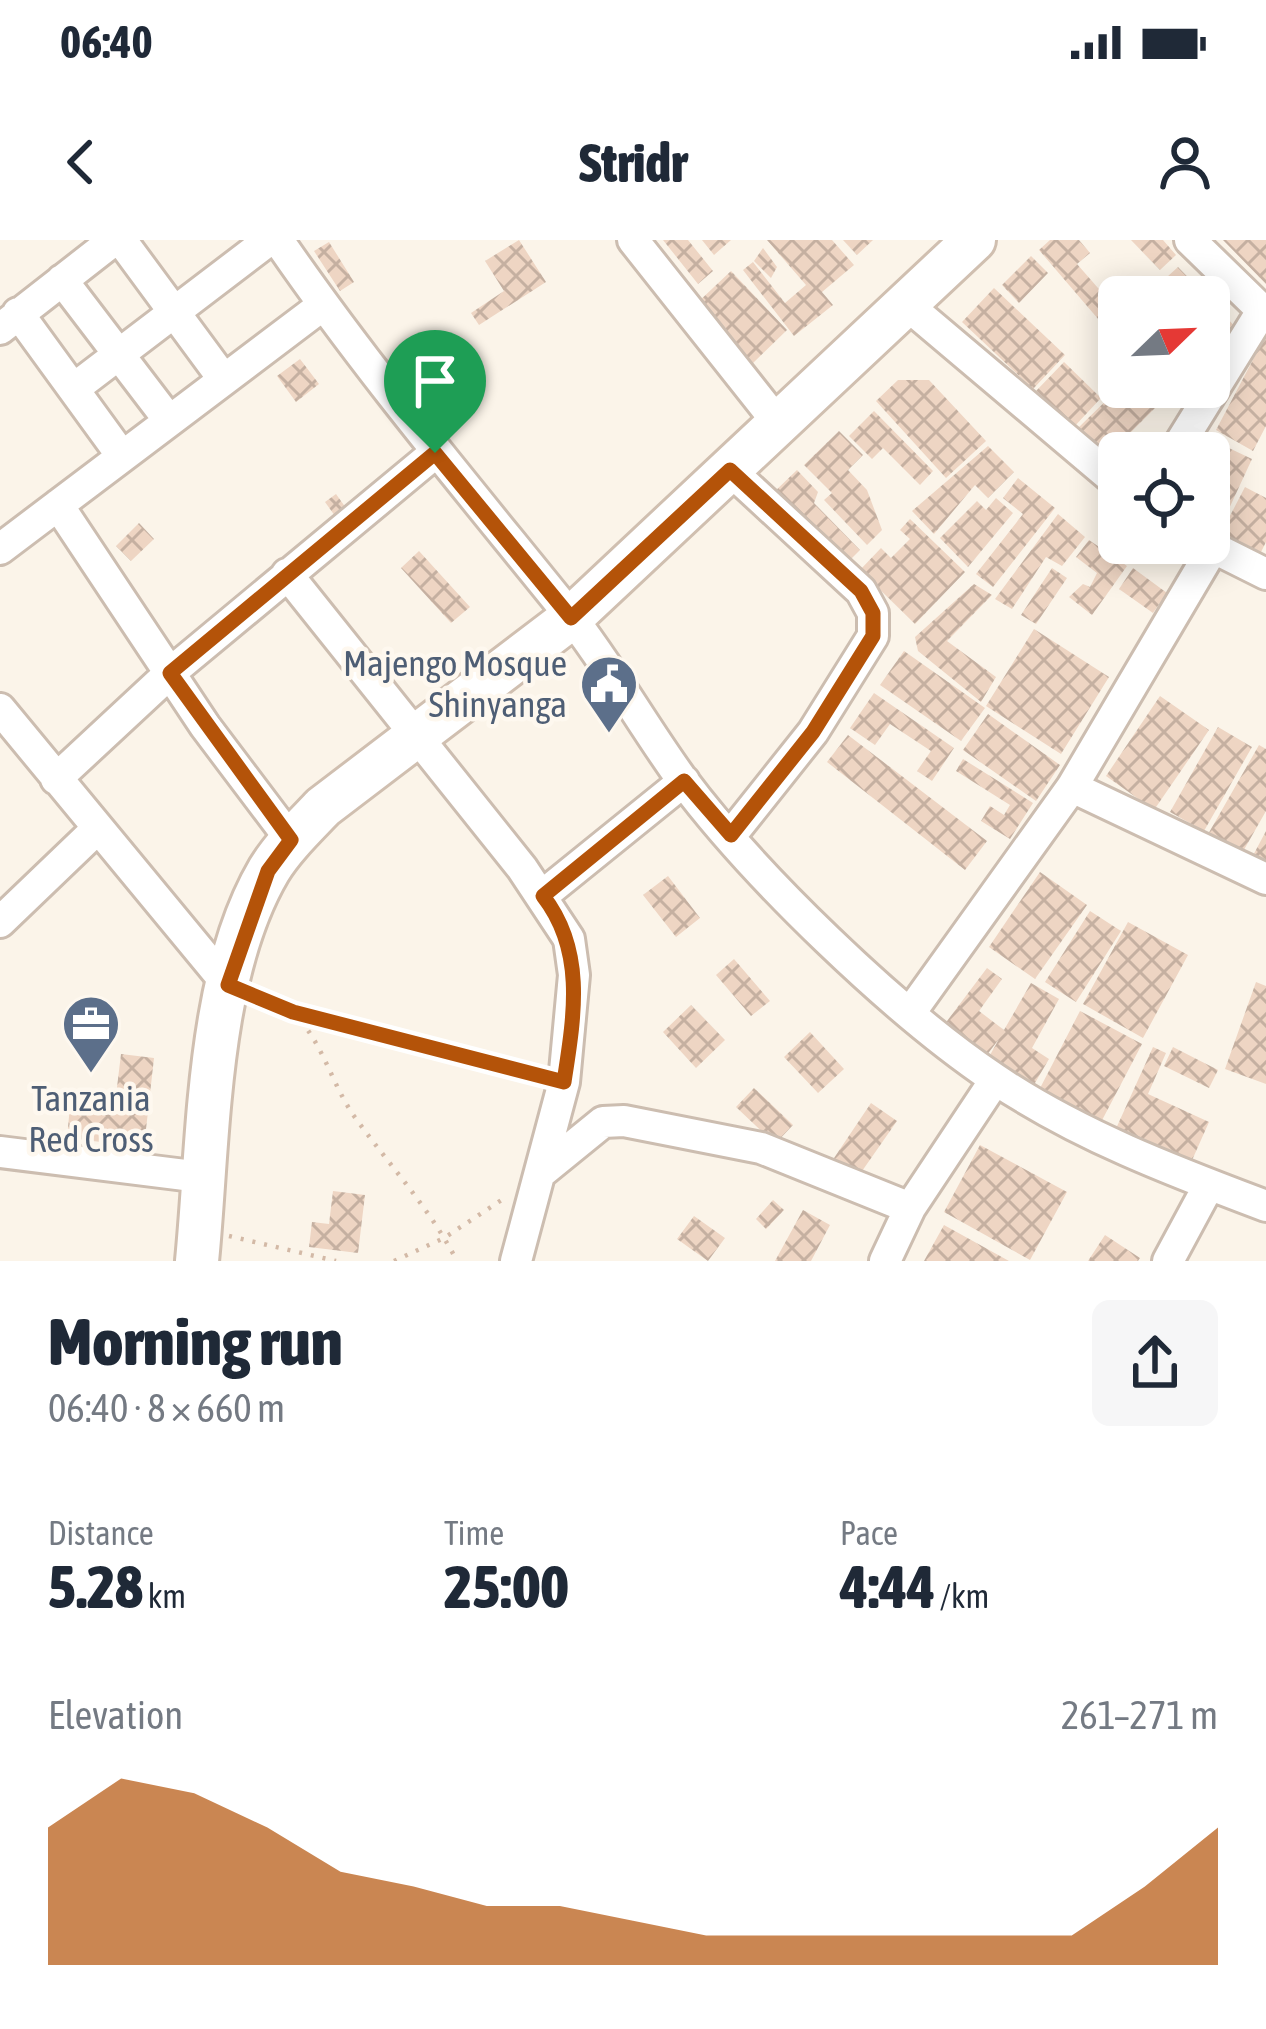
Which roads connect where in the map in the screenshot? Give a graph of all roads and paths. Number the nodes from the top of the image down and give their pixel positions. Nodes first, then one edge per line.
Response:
1 (117, 240) edge
2 (268, 240) edge
3 (278, 240) edge
4 (633, 240) edge
5 (974, 240) edge
6 (1190, 240) edge
7 (62, 280) junction
8 (906, 304) junction
9 (323, 305) junction
10 (173, 309) junction
11 (1264, 312) edge
12 (9, 321) edge
13 (117, 352) junction
14 (222, 377) junction
15 (76, 387) junction
16 (168, 419) junction
17 (778, 423) junction
18 (1187, 432) edge
19 (435, 453) junction
20 (122, 456) junction
21 (1098, 466) edge
22 (730, 470) junction
23 (58, 505) junction
24 (0, 549) edge
25 (1230, 556) edge
26 (1198, 564) edge
27 (287, 574) junction
28 (1266, 574) edge
29 (571, 618) junction
30 (170, 673) junction
31 (0, 709) edge
32 (416, 739) junction
33 (56, 778) junction
34 (684, 781) junction
35 (1072, 787) junction
36 (98, 828) junction
37 (731, 835) junction
38 (291, 840) junction
39 (1266, 879) edge
40 (543, 896) junction
41 (0, 922) edge
42 (228, 985) junction
43 (293, 1012) junction
44 (910, 1013) junction
45 (995, 1080) junction
46 (564, 1082) junction
47 (0, 1152) edge
48 (539, 1174) junction
49 (201, 1177) junction
50 (1209, 1185) junction
51 (1266, 1206) edge
52 (910, 1208) junction
53 (444, 1238) junction
54 (198, 1247) edge
55 (336, 1261) edge
56 (394, 1261) edge
57 (457, 1261) edge
58 (516, 1261) edge
59 (885, 1261) edge
60 (1168, 1261) edge

1 - 7 street
1 - 10 street
2 - 10 street
3 - 9 street
4 - 17 street
5 - 8 street
6 - 11 street
7 - 12 street
7 - 13 street
8 - 17 street
8 - 21 street
9 - 14 street
9 - 19 street
10 - 13 street
10 - 14 street
11 - 18 street
12 - 15 street
13 - 15 street
13 - 16 street
14 - 16 street
15 - 20 street
16 - 20 street
17 - 22 street
19 - 27 street
19 - 29 street
20 - 23 street
22 - 29 street
22 - 37 street
23 - 24 street
23 - 30 street
25 - 28 street
26 - 35 street
27 - 30 street
27 - 32 street
29 - 32 street
29 - 34 street
30 - 33 street
30 - 38 street
31 - 33 street
32 - 38 street
32 - 40 street
33 - 36 street
34 - 37 street
34 - 40 street
35 - 39 street
35 - 44 street
36 - 41 street
36 - 42 street
37 - 44 street
38 - 42 street
40 - 46 street
42 - 43 path
42 - 49 street
43 - 46 path
43 - 53 path
44 - 45 street
45 - 50 street
45 - 52 street
46 - 48 street
47 - 49 street
48 - 52 street
48 - 53 path
48 - 58 street
49 - 54 street
50 - 51 street
50 - 60 street
52 - 59 street
53 - 56 path
53 - 57 path
54 - 55 path

